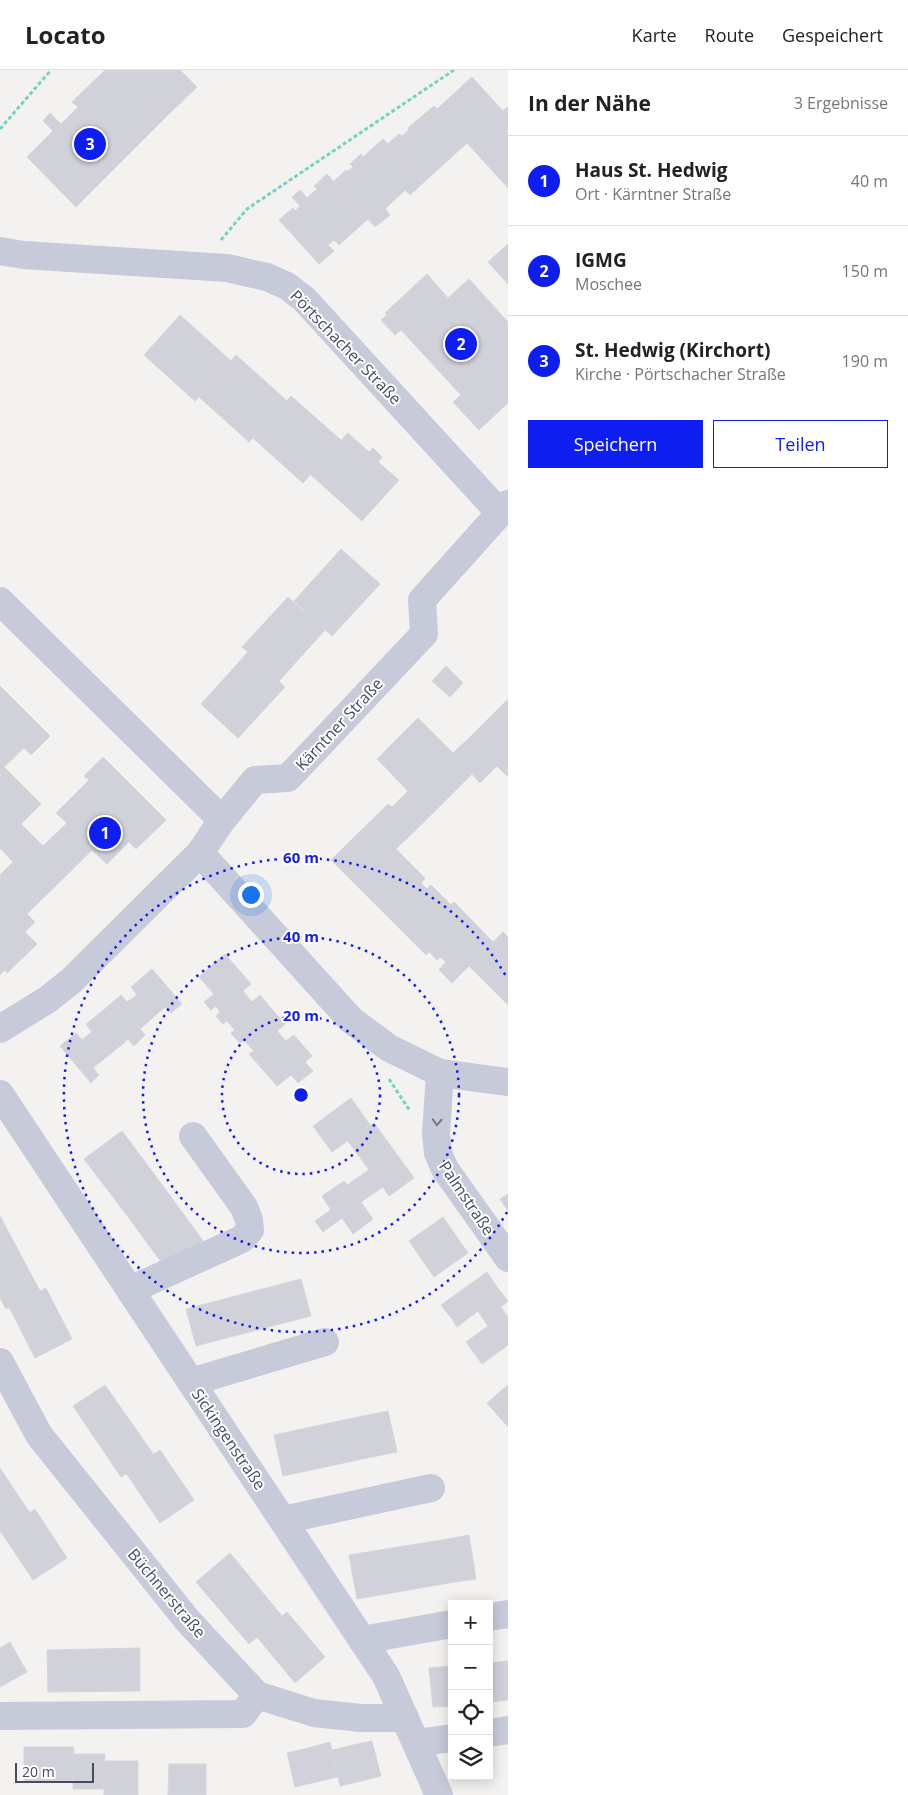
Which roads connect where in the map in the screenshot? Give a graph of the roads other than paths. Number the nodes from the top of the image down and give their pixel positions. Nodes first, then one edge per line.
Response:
1 (0, 251) edge
2 (504, 509) edge
3 (0, 601) edge
4 (222, 820) junction
5 (200, 853) junction
6 (0, 1029) edge
7 (440, 1073) junction
8 (508, 1082) edge
9 (0, 1094) edge
10 (193, 1136) dead end
11 (508, 1258) edge
12 (130, 1290) junction
13 (325, 1342) dead end
14 (0, 1362) edge
15 (191, 1382) junction
16 (432, 1488) dead end
17 (283, 1520) junction
18 (508, 1614) edge
19 (493, 1617) edge
20 (448, 1625) edge
21 (362, 1640) junction
22 (257, 1695) junction
23 (0, 1716) edge
24 (405, 1718) junction
25 (508, 1730) edge
26 (493, 1732) edge
27 (448, 1739) edge
28 (416, 1743) junction
29 (439, 1795) edge

1 - 2 street, Pörtschacher Straße
2 - 4 street, Kärntner Straße
3 - 4 street
4 - 5 street, Kärntner Straße
5 - 6 street, Kärntner Straße
5 - 7 street
7 - 8 street
7 -> 11 street, Palmstraße
9 - 12 street, Sickingenstraße
10 - 12 street
12 - 15 street, Sickingenstraße
13 - 15 street
14 - 22 street, Büchnerstraße
15 - 17 street, Sickingenstraße
16 - 17 street
17 - 21 street, Sickingenstraße
18 - 19 street
20 - 21 street
21 - 24 street, Sickingenstraße
22 - 23 street
22 - 24 street, Büchnerstraße
24 - 28 street, Sickingenstraße
25 - 26 street
27 - 28 street
28 - 29 street, Sickingenstraße

